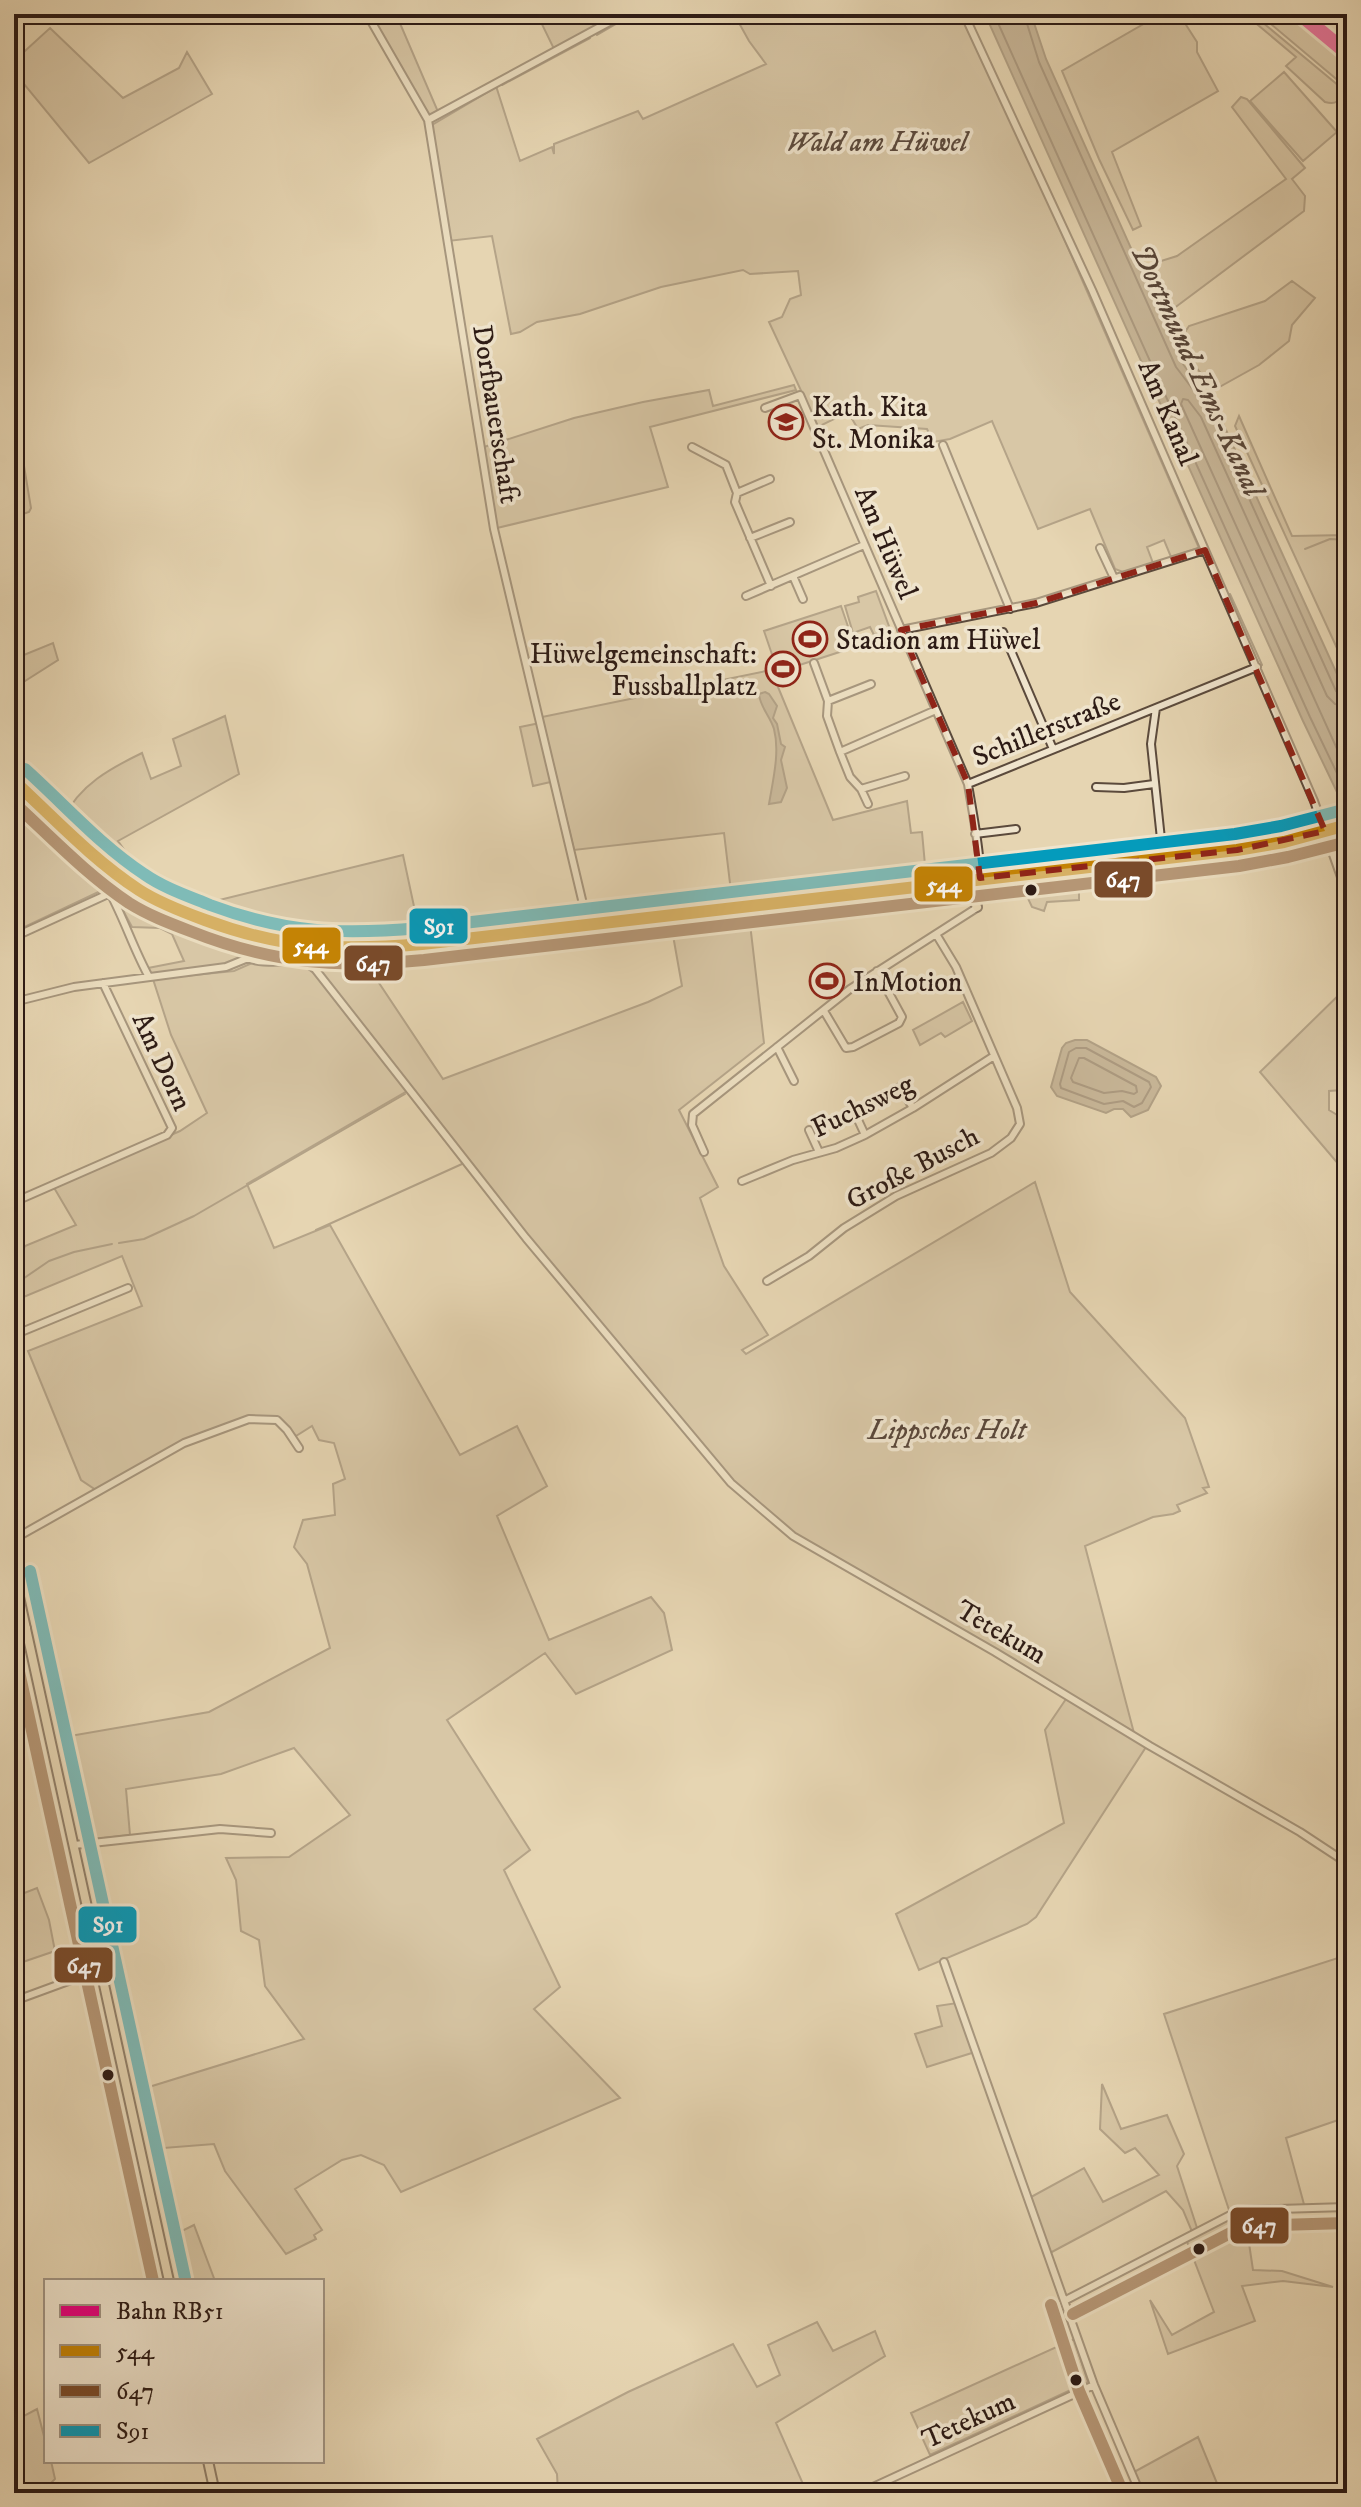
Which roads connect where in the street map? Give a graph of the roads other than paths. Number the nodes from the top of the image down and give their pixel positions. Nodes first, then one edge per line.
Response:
1 (367, 14) edge
2 (964, 14) edge
3 (622, 15) edge
4 (428, 120) junction
5 (765, 408) dead end
6 (943, 445) dead end
7 (692, 447) dead end
8 (770, 479) dead end
9 (737, 493) junction
10 (790, 522) dead end
11 (750, 538) junction
12 (864, 545) junction
13 (1100, 548) dead end
14 (1205, 550) junction
15 (793, 576) junction
16 (1114, 578) junction
17 (771, 586) junction
18 (746, 596) dead end
19 (803, 599) dead end
20 (1010, 609) junction
21 (901, 630) junction
22 (1003, 632) dead end
23 (814, 663) dead end
24 (1257, 667) junction
25 (871, 684) dead end
26 (828, 701) junction
27 (1156, 708) junction
28 (936, 710) junction
29 (1053, 749) junction
30 (840, 752) junction
31 (905, 776) dead end
32 (14, 781) edge
33 (968, 784) junction
34 (1154, 784) junction
35 (1096, 787) dead end
36 (861, 789) junction
37 (868, 804) dead end
38 (1345, 825) edge
39 (1016, 829) dead end
40 (1325, 831) junction
41 (975, 834) junction
42 (1163, 858) junction
43 (980, 878) junction
44 (949, 882) junction
45 (128, 885) junction
46 (110, 893) junction
47 (1347, 894) edge
48 (977, 907) junction
49 (588, 925) junction
50 (936, 934) junction
51 (14, 937) edge
52 (257, 938) junction
53 (248, 958) junction
54 (877, 971) junction
55 (149, 977) junction
56 (103, 983) junction
57 (14, 1002) edge
58 (824, 1011) junction
59 (777, 1047) junction
60 (994, 1056) junction
61 (794, 1081) dead end
62 (892, 1091) dead end
63 (913, 1108) junction
64 (853, 1109) dead end
65 (809, 1130) dead end
66 (865, 1135) junction
67 (704, 1152) dead end
68 (819, 1152) junction
69 (742, 1181) dead end
70 (14, 1202) edge
71 (767, 1281) dead end
72 (128, 1288) dead end
73 (14, 1335) edge
74 (299, 1448) dead end
75 (14, 1539) edge
76 (14, 1574) edge
77 (27, 1628) junction
78 (14, 1633) edge
79 (271, 1833) dead end
80 (74, 1845) junction
81 (1347, 1863) edge
82 (944, 1962) dead end
83 (101, 1969) junction
84 (14, 2001) edge
85 (1347, 2207) edge
86 (169, 2279) edge
87 (1066, 2300) junction
88 (1094, 2385) junction
89 (208, 2463) edge
90 (215, 2493) edge
91 (860, 2493) edge
92 (1140, 2493) edge

1 - 4 street
2 - 14 street, Am Kanal
3 - 4 street
4 - 49 street, Dorfbauerschaft
5 - 12 street, Am Hüwel
6 - 20 street
7 - 9 street
8 - 9 street
9 - 11 street
10 - 11 street
11 - 17 street
12 - 15 street
12 - 21 street, Am Hüwel
13 - 16 street
14 - 16 street
14 - 24 street, Am Kanal
15 - 17 street
15 - 19 street
16 - 20 street
17 - 18 street
20 - 21 street
21 - 28 street, Am Hüwel
22 - 29 street
23 - 26 street
24 - 27 street, Schillerstraße
24 - 40 street, Am Kanal
25 - 26 street
26 - 30 street
27 - 29 street, Schillerstraße
27 - 34 street
28 - 30 street
28 - 33 street, Am Hüwel
29 - 33 street, Schillerstraße
30 - 36 street
31 - 36 street
32 - 45 main road
33 - 41 street, Am Hüwel
34 - 35 street
34 - 42 street
36 - 37 street
38 - 40 main road
39 - 41 street
40 - 42 main road
40 - 47 street
41 - 43 street, Am Hüwel
42 - 43 main road
43 - 44 main road
43 - 48 street, Am Hüwel
44 - 48 main road
44 - 49 main road
45 - 46 street
45 - 52 main road
46 - 51 street
46 - 55 street
48 - 50 street
49 - 52 main road
50 - 54 street
50 - 60 street, Große Busch
52 - 53 street
53 - 55 street
53 - 81 street, Tetekum
54 - 58 street
54 - 58 street
55 - 56 street
56 - 57 street
56 - 70 street, Am Dorn
58 - 59 street
59 - 61 street
59 - 67 street
60 - 63 street, Fuchsweg
60 - 71 street, Große Busch
62 - 63 street
63 - 66 street, Fuchsweg
64 - 66 street
65 - 68 street
66 - 68 street, Fuchsweg
68 - 69 street, Fuchsweg
72 - 73 street
74 - 75 street
76 - 77 main road
77 - 78 street
77 - 80 main road
79 - 80 street
80 - 83 main road
82 - 87 street
83 - 84 street
83 - 86 main road
85 - 87 street
87 - 88 street
88 - 91 street, Tetekum
88 - 92 street
89 - 90 main road

